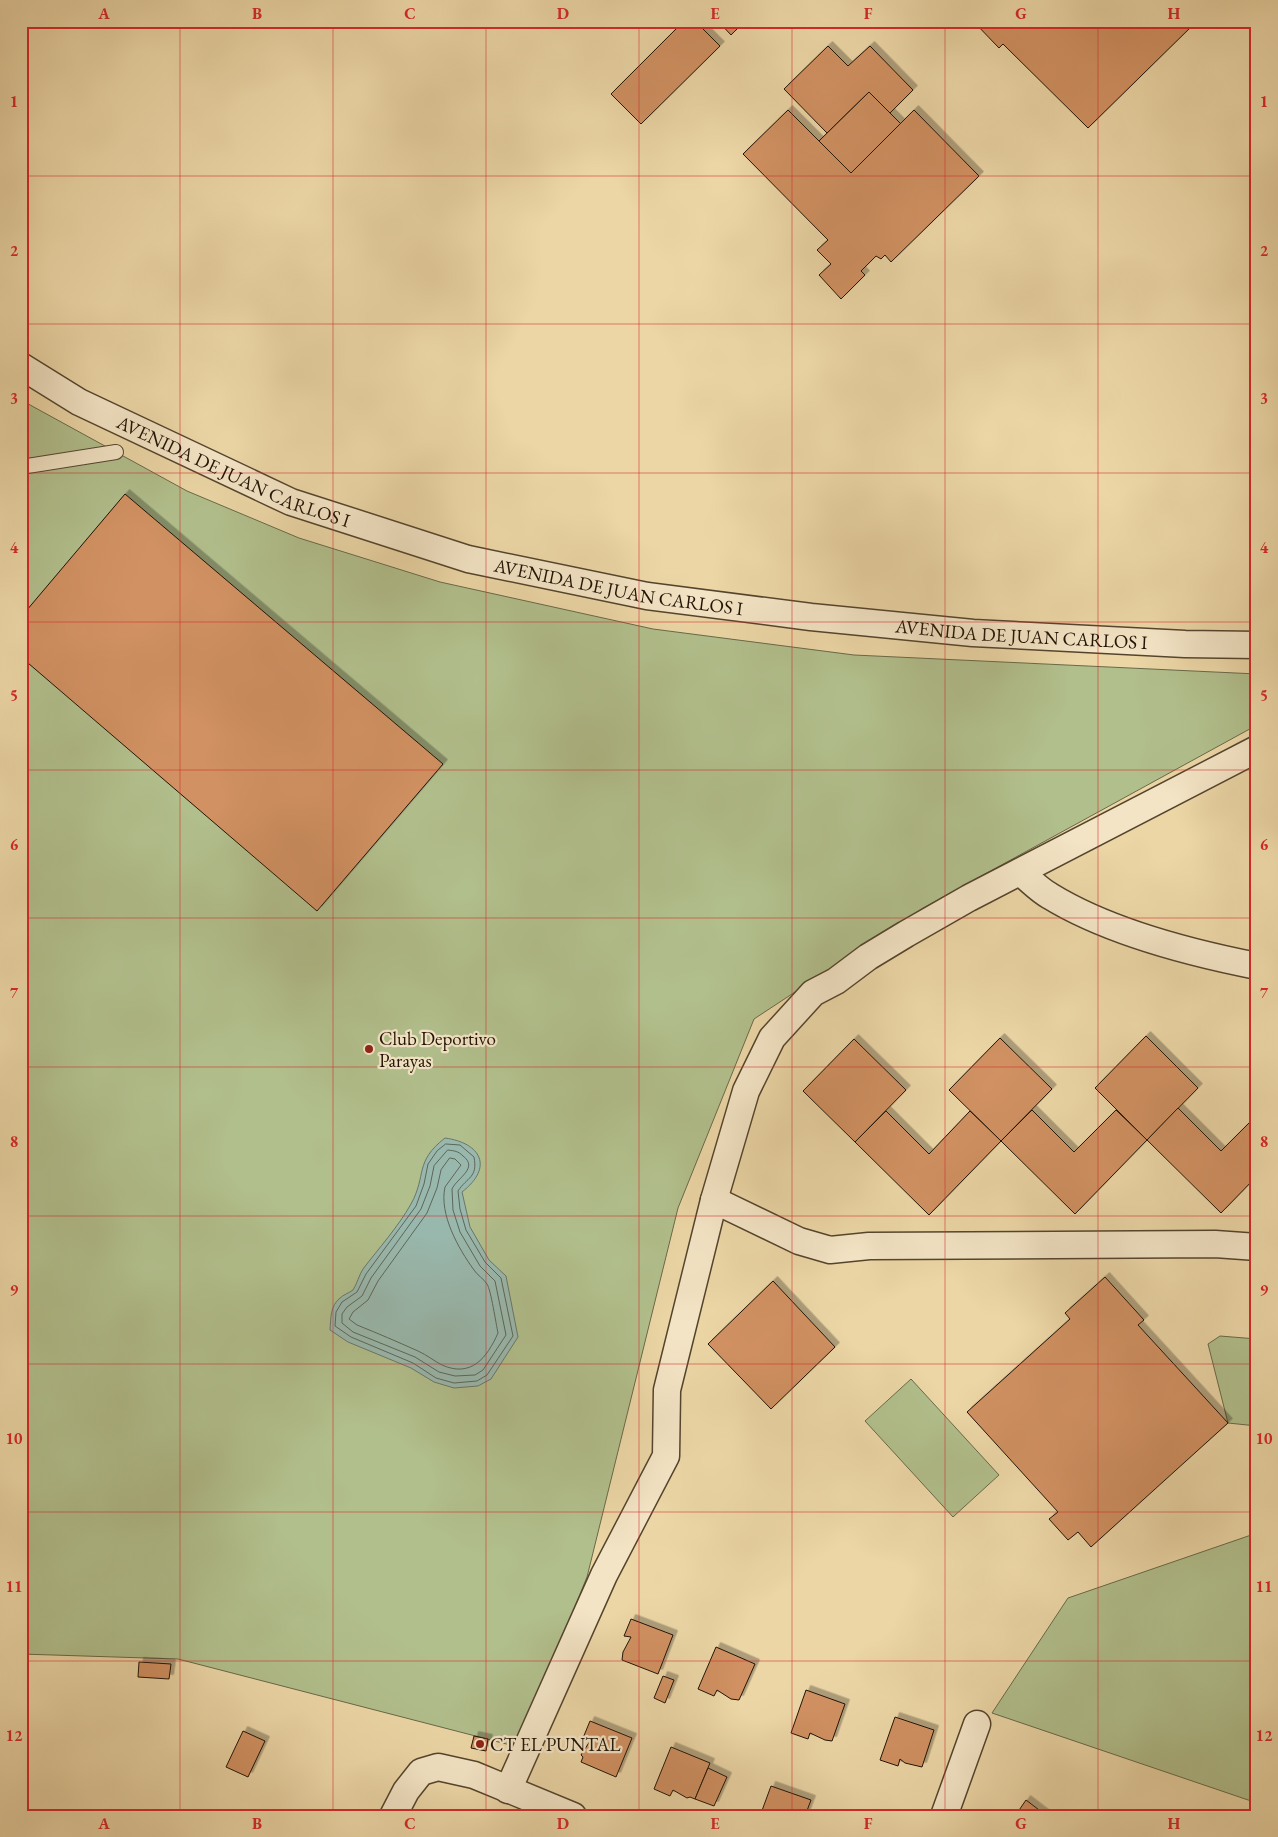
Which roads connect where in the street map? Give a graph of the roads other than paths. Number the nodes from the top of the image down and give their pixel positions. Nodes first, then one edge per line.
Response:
1 (21, 366) edge
2 (116, 452) dead end
3 (21, 466) edge
4 (1257, 644) edge
5 (1257, 749) edge
6 (1020, 872) junction
7 (1257, 966) edge
8 (714, 1200) junction
9 (1257, 1247) edge
10 (977, 1724) dead end
11 (508, 1790) junction
12 (394, 1816) edge
13 (573, 1816) edge
14 (944, 1816) edge

1 - 4 street, AVENIDA DE JUAN CARLOS I
2 - 3 lane
5 - 6 street
6 - 7 street
6 - 8 street
8 - 9 street
8 - 11 street
10 - 14 street
11 - 12 street
11 - 13 street

